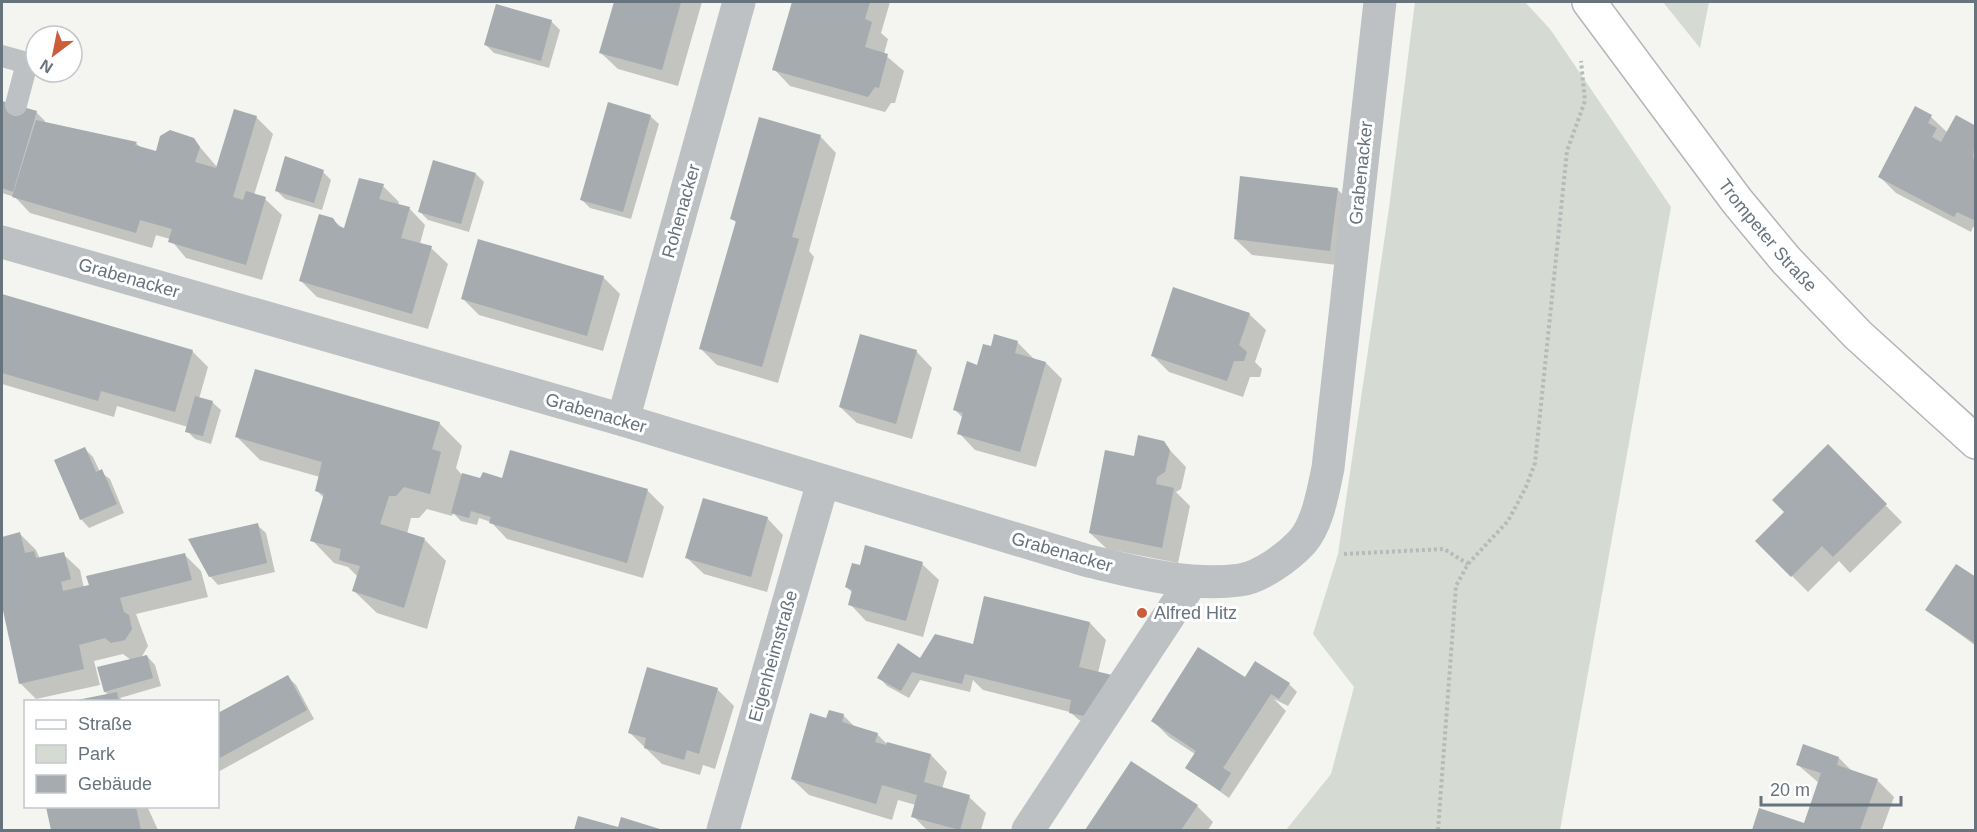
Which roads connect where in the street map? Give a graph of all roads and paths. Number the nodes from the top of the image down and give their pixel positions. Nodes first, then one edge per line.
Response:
1 (740, 2) edge
2 (1380, 2) edge
3 (1595, 11) edge
4 (2, 56) edge
5 (15, 105) dead end
6 (2, 242) edge
7 (622, 420) junction
8 (1976, 442) edge
9 (823, 482) junction
10 (1303, 541) junction
11 (1468, 564) junction
12 (1192, 581) junction
13 (723, 831) edge
14 (1028, 831) edge
15 (1438, 831) edge

1 - 7 street, Rohenacker
2 - 10 street, Grabenacker
3 - 8 street, Trompeter Straße
3 - 11 path
4 - 5 lane
6 - 7 street, Grabenacker
7 - 9 street, Grabenacker
9 - 12 street, Grabenacker
9 - 13 street, Eigenheimstraße
10 - 11 path
10 - 12 street, Grabenacker
11 - 15 path
12 - 14 street

